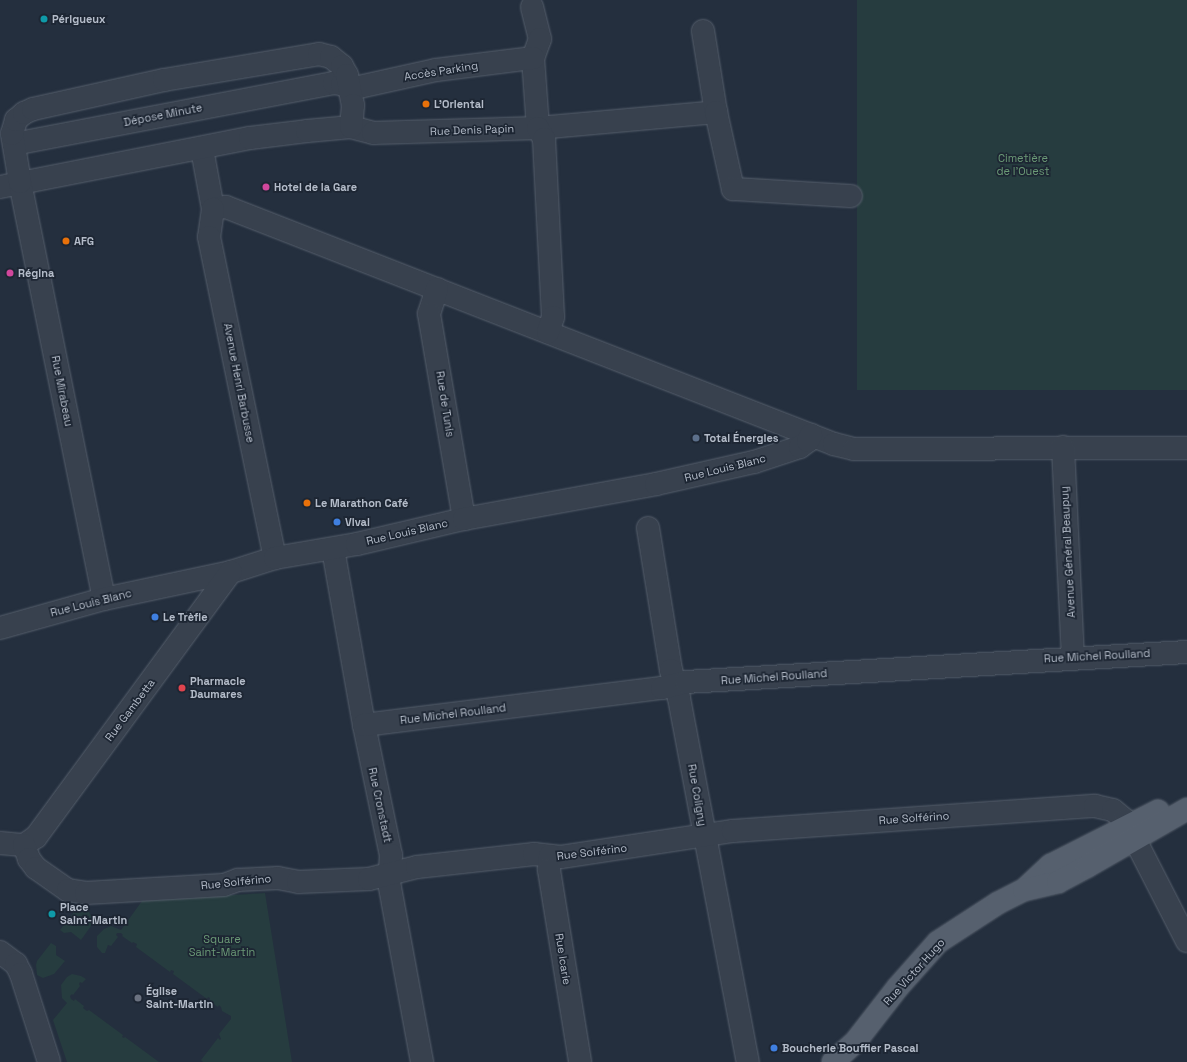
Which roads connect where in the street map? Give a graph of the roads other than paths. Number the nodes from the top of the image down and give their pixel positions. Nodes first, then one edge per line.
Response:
1 (532, 7) dead end
2 (703, 31) dead end
3 (533, 58) junction
4 (350, 89) junction
5 (716, 112) junction
6 (351, 127) junction
7 (538, 128) junction
8 (14, 144) junction
9 (202, 149) junction
10 (10, 184) edge
11 (852, 196) dead end
12 (212, 209) junction
13 (437, 289) junction
14 (548, 332) junction
15 (811, 435) junction
16 (1063, 447) junction
17 (1187, 448) edge
18 (464, 519) junction
19 (648, 528) dead end
20 (333, 548) junction
21 (275, 558) junction
22 (232, 572) junction
23 (104, 599) junction
24 (0, 628) edge
25 (1187, 652) edge
26 (1073, 658) junction
27 (675, 685) junction
28 (364, 725) junction
29 (1187, 797) edge
30 (1187, 810) edge
31 (1131, 833) junction
32 (704, 836) junction
33 (0, 843) edge
34 (24, 845) junction
35 (550, 856) junction
36 (390, 874) junction
37 (1187, 941) edge
38 (0, 952) edge
39 (856, 1041) junction
40 (49, 1062) edge
41 (422, 1062) edge
42 (580, 1062) edge
43 (748, 1062) edge
44 (833, 1062) edge
45 (843, 1062) edge

1 - 3 street
2 - 5 street
3 - 4 street, Accès Parking
3 - 7 street
4 - 6 street
4 - 8 street, Dépose Minute
4 - 8 street
5 - 7 street, Rue Denis Papin
5 - 11 street
6 - 7 street, Rue Denis Papin
6 - 9 street, Rue Denis Papin
7 - 14 street
8 - 10 street
9 - 10 street, Rue Denis Papin
9 - 12 street, Avenue Henri Barbusse
10 - 23 street, Rue Mirabeau
12 - 13 street
12 - 21 street, Avenue Henri Barbusse
13 - 14 street
13 - 18 street, Rue de Tunis
14 - 15 street
15 - 16 street
15 - 18 street, Rue Louis Blanc
16 - 17 street
16 - 26 street, Avenue Général Beaupuy
18 - 20 street, Rue Louis Blanc
19 - 27 street, Rue Coligny
20 - 21 street, Rue Louis Blanc
20 - 28 street, Rue Cronstadt
21 - 22 street, Rue Louis Blanc
22 - 23 street, Rue Louis Blanc
22 - 34 street, Rue Gambetta
23 - 24 street, Rue Louis Blanc
25 - 26 street, Rue Michel Roulland
26 - 27 street, Rue Michel Roulland
27 - 28 street, Rue Michel Roulland
27 - 32 street, Rue Coligny
28 - 36 street, Rue Cronstadt
29 - 31 main road, Rue Victor Hugo
30 - 31 main road, Rue Victor Hugo
31 - 32 street, Rue Solférino
31 - 37 street, Rue Solférino
31 - 39 main road, Rue Victor Hugo
32 - 35 street, Rue Solférino
32 - 43 street, Rue Coligny
33 - 34 street
34 - 36 street, Rue Solférino
35 - 36 street, Rue Solférino
35 - 42 street, Rue Icarie
36 - 41 street, Rue Cronstadt
38 - 40 street
39 - 44 main road, Rue Victor Hugo
39 - 45 main road, Rue Victor Hugo

